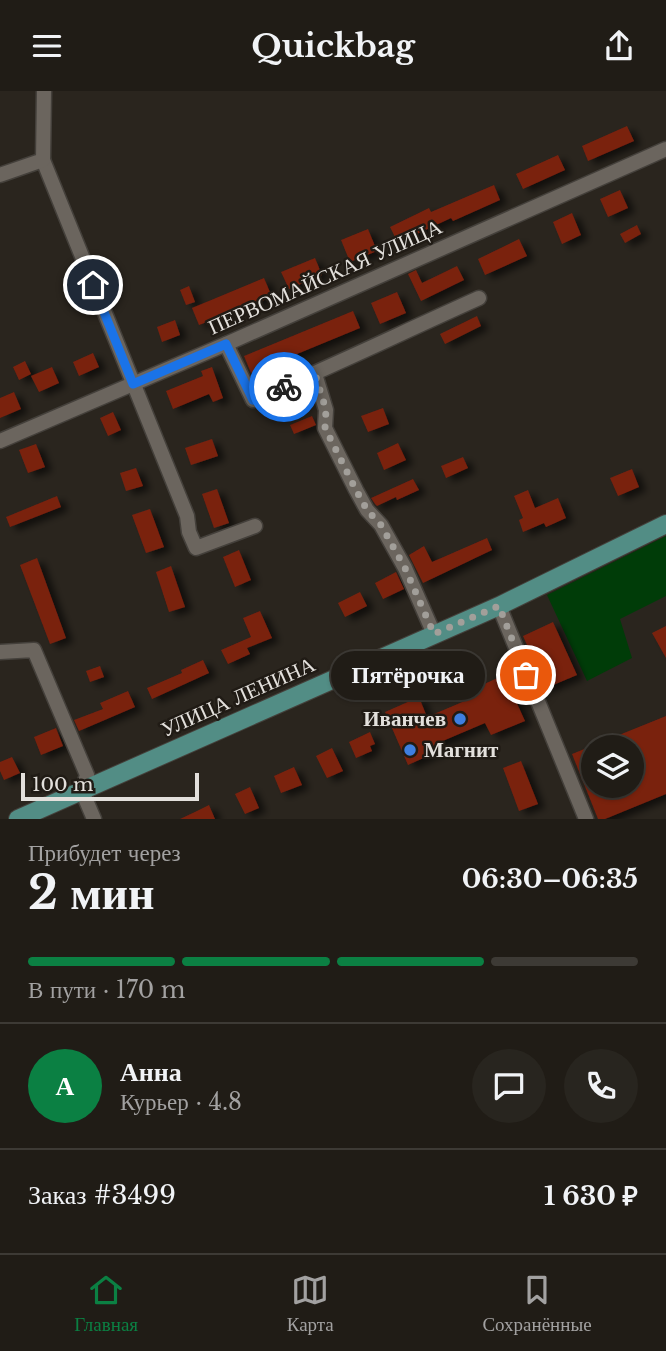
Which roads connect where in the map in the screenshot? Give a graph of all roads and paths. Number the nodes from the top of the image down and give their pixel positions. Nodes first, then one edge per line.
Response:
1 (44, 91) edge
2 (666, 149) edge
3 (43, 160) junction
4 (0, 175) edge
5 (479, 298) dead end
6 (226, 344) junction
7 (315, 374) junction
8 (133, 384) junction
9 (0, 441) edge
10 (666, 524) edge
11 (255, 526) dead end
12 (499, 606) junction
13 (434, 634) junction
14 (0, 652) edge
15 (82, 792) junction
16 (18, 819) edge
17 (93, 819) edge
18 (586, 819) edge

1 - 3 street
2 - 6 street, ПЕРВОМАЙСКАЯ УЛИЦА
3 - 4 street
3 - 8 street
5 - 7 street
6 - 7 street
6 - 8 street, ПЕРВОМАЙСКАЯ УЛИЦА
7 - 13 street
8 - 9 street, ПЕРВОМАЙСКАЯ УЛИЦА
8 - 11 street
10 - 12 main road, УЛИЦА ЛЕНИНА
12 - 13 main road, УЛИЦА ЛЕНИНА
12 - 18 street
13 - 15 main road, УЛИЦА ЛЕНИНА
14 - 15 street
15 - 16 main road, УЛИЦА ЛЕНИНА
15 - 17 street

